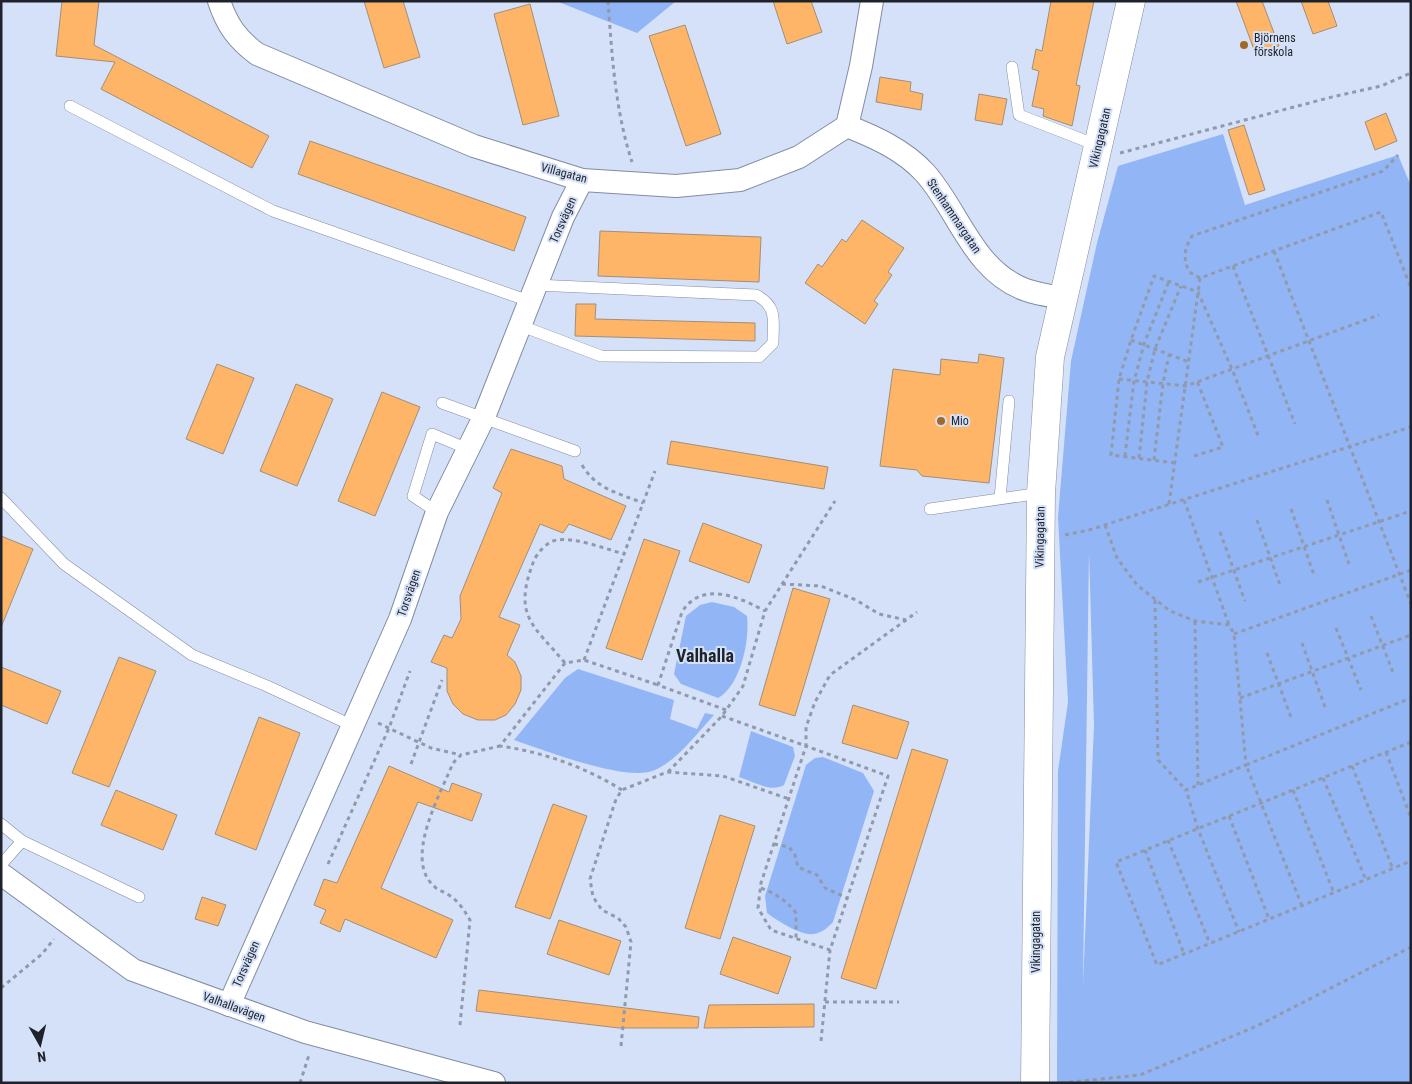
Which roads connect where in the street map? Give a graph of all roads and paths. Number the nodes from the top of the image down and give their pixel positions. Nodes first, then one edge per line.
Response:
1 (219, 1) edge
2 (608, 1) edge
3 (872, 1) edge
4 (1131, 1) edge
5 (1012, 66) dead end
6 (1411, 73) edge
7 (70, 106) dead end
8 (847, 126) junction
9 (1097, 153) junction
10 (1398, 155) dead end
11 (582, 180) junction
12 (639, 184) junction
13 (1274, 251) junction
14 (1233, 266) junction
15 (1200, 278) junction
16 (1169, 281) junction
17 (1181, 286) junction
18 (1411, 288) edge
19 (1198, 292) junction
20 (533, 293) junction
21 (1063, 298) junction
22 (1379, 315) dead end
23 (519, 325) junction
24 (1130, 340) junction
25 (1309, 341) junction
26 (1144, 344) junction
27 (1155, 349) junction
28 (1169, 355) junction
29 (1268, 356) junction
30 (1189, 362) junction
31 (1232, 369) junction
32 (1119, 379) junction
33 (1134, 381) junction
34 (1198, 381) junction
35 (1147, 382) junction
36 (1163, 383) junction
37 (1186, 386) junction
38 (1010, 401) dead end
39 (442, 404) dead end
40 (484, 417) junction
41 (1294, 424) dead end
42 (1411, 427) edge
43 (1259, 438) dead end
44 (1350, 447) junction
45 (468, 448) junction
46 (575, 451) joint
47 (1125, 456) junction
48 (1194, 456) dead end
49 (1139, 458) junction
50 (1154, 460) junction
51 (1175, 463) junction
52 (655, 471) dead end
53 (1041, 493) junction
54 (1, 498) edge
55 (1000, 498) junction
56 (1184, 500) junction
57 (1326, 500) dead end
58 (835, 501) dead end
59 (643, 503) junction
60 (1169, 504) junction
61 (930, 509) dead end
62 (1291, 509) dead end
63 (1411, 511) edge
64 (437, 512) junction
65 (1257, 520) dead end
66 (1378, 522) junction
67 (1105, 525) junction
68 (1220, 532) dead end
69 (1339, 535) junction
70 (1040, 539) junction
71 (1304, 547) junction
72 (624, 554) junction
73 (1270, 558) junction
74 (1349, 564) dead end
75 (1234, 570) junction
76 (1411, 570) edge
77 (1398, 574) junction
78 (1314, 575) dead end
79 (1212, 578) junction
80 (1198, 582) dead end
81 (782, 584) junction
82 (1281, 588) dead end
83 (1155, 600) junction
84 (1245, 601) dead end
85 (1411, 604) edge
86 (765, 611) junction
87 (917, 612) dead end
88 (1371, 616) dead end
89 (906, 620) junction
90 (1195, 621) junction
91 (1229, 625) junction
92 (1336, 628) dead end
93 (1234, 634) junction
94 (1411, 636) edge
95 (1302, 643) dead end
96 (1382, 646) junction
97 (1267, 654) dead end
98 (1348, 658) junction
99 (584, 660) junction
100 (565, 663) junction
101 (410, 671) dead end
102 (1312, 671) junction
103 (1394, 675) dead end
104 (442, 680) dead end
105 (1278, 684) junction
106 (658, 685) junction
107 (1361, 690) dead end
108 (1240, 698) junction
109 (1411, 698) edge
110 (1325, 707) dead end
111 (726, 710) junction
112 (722, 716) junction
113 (1291, 717) dead end
114 (354, 719) junction
115 (388, 728) junction
116 (420, 742) junction
117 (1411, 742) edge
118 (500, 746) junction
119 (806, 746) junction
120 (1386, 752) junction
121 (461, 755) junction
122 (411, 764) dead end
123 (1246, 765) junction
124 (1352, 766) junction
125 (667, 772) junction
126 (1323, 778) junction
127 (1198, 785) junction
128 (622, 790) junction
129 (1186, 790) junction
130 (1293, 790) junction
131 (789, 799) junction
132 (1262, 803) junction
133 (1229, 816) junction
134 (1411, 818) edge
135 (1, 824) edge
136 (1198, 829) junction
137 (1168, 840) junction
138 (22, 841) junction
139 (774, 844) junction
140 (1145, 850) junction
141 (1411, 862) edge
142 (328, 864) dead end
143 (1, 866) edge
144 (1393, 869) junction
145 (1, 874) edge
146 (1366, 880) junction
147 (761, 888) junction
148 (1334, 893) junction
149 (139, 898) dead end
150 (847, 898) junction
151 (1302, 906) junction
152 (1269, 920) junction
153 (67, 922) junction
154 (1239, 932) junction
155 (796, 938) junction
156 (1210, 944) junction
157 (1411, 947) edge
158 (830, 950) junction
159 (1184, 954) junction
160 (1, 988) edge
161 (825, 1002) junction
162 (899, 1002) dead end
163 (229, 1005) junction
164 (460, 1025) dead end
165 (315, 1035) junction
166 (821, 1041) dead end
167 (621, 1046) dead end
168 (300, 1083) edge
169 (494, 1083) edge
170 (1035, 1083) edge
171 (1061, 1083) edge

1 - 11 street, Villagatan
2 - 12 path
3 - 8 street
4 - 9 street, Vikingagatan
5 - 9 lane
6 - 9 path
7 - 20 lane
8 - 12 street, Villagatan
8 - 21 street, Stenhammargatan
9 - 21 street, Vikingagatan
10 - 15 path
11 - 12 street, Villagatan
11 - 20 street, Torsvägen
13 - 14 path
13 - 18 path
13 - 25 path
14 - 15 path
14 - 29 path
15 - 19 path
16 - 17 path
16 - 24 path
16 - 26 path
17 - 19 path
17 - 27 path
19 - 30 path
19 - 31 path
20 - 23 street, Torsvägen
20 - 23 lane
21 - 53 street, Vikingagatan
22 - 25 path
23 - 40 street, Torsvägen
24 - 26 path
24 - 32 path
25 - 29 path
25 - 44 path
26 - 27 path
26 - 33 path
27 - 28 path
27 - 35 path
28 - 30 path
28 - 36 path
29 - 31 path
29 - 41 path
30 - 37 path
31 - 34 path
31 - 43 path
32 - 33 path
32 - 47 path
33 - 35 path
33 - 47 path
34 - 37 path
34 - 48 path
35 - 36 path
35 - 49 path
36 - 37 path
36 - 50 path
37 - 51 path
38 - 55 lane
39 - 40 lane
40 - 45 street, Torsvägen
40 - 46 lane
42 - 44 path
44 - 56 path
44 - 66 path
45 - 64 street, Torsvägen
45 - 64 lane
46 - 59 path
47 - 49 path
49 - 50 path
50 - 51 path
51 - 60 path
52 - 59 path
53 - 55 lane
53 - 70 street, Vikingagatan
54 - 114 lane
55 - 61 lane
56 - 60 path
56 - 79 path
57 - 69 path
58 - 81 path
59 - 72 path
60 - 67 path
62 - 71 path
63 - 66 path
64 - 114 street, Torsvägen
65 - 73 path
66 - 69 path
66 - 77 path
67 - 70 path
67 - 83 path
68 - 75 path
69 - 71 path
69 - 74 path
70 - 170 street, Vikingagatan
71 - 73 path
71 - 78 path
72 - 99 path
72 - 100 path
73 - 75 path
73 - 82 path
75 - 79 path
75 - 84 path
76 - 77 path
77 - 85 path
77 - 93 path
79 - 80 path
79 - 91 path
81 - 86 path
81 - 89 path
83 - 90 path
83 - 129 path
86 - 106 path
86 - 111 path
87 - 89 path
88 - 96 path
89 - 119 path
90 - 91 path
90 - 127 path
91 - 93 path
92 - 98 path
93 - 108 path
94 - 96 path
95 - 102 path
96 - 98 path
96 - 103 path
97 - 105 path
98 - 102 path
98 - 107 path
99 - 100 path
99 - 106 path
100 - 118 path
101 - 115 path
102 - 105 path
102 - 110 path
104 - 116 path
105 - 108 path
105 - 113 path
106 - 111 path
108 - 123 path
109 - 123 path
111 - 112 path
112 - 119 path
112 - 125 path
114 - 115 path
114 - 163 street, Torsvägen
115 - 116 path
115 - 142 path
116 - 121 path
116 - 122 path
117 - 120 path
118 - 121 path
118 - 128 path
119 - 131 path
119 - 150 path
120 - 124 path
120 - 134 path
121 - 164 path
123 - 127 path
123 - 132 path
124 - 126 path
124 - 144 path
125 - 128 path
125 - 131 path
126 - 130 path
126 - 146 path
127 - 129 path
128 - 167 path
129 - 136 path
130 - 132 path
130 - 148 path
131 - 139 path
132 - 133 path
132 - 151 path
133 - 136 path
133 - 152 path
135 - 138 lane
136 - 137 path
136 - 154 path
137 - 140 path
137 - 156 path
138 - 143 lane
138 - 149 lane
139 - 147 path
139 - 150 path
140 - 159 path
140 - 159 path
141 - 144 path
144 - 146 path
145 - 153 street, Valhallavägen
146 - 148 path
147 - 155 path
147 - 155 path
148 - 151 path
150 - 158 path
151 - 152 path
152 - 154 path
153 - 160 path
153 - 163 street, Valhallavägen
154 - 156 path
155 - 158 path
156 - 159 path
157 - 171 path
158 - 161 path
161 - 162 path
161 - 166 path
163 - 165 street, Valhallavägen
165 - 168 path
165 - 169 street, Valhallavägen

